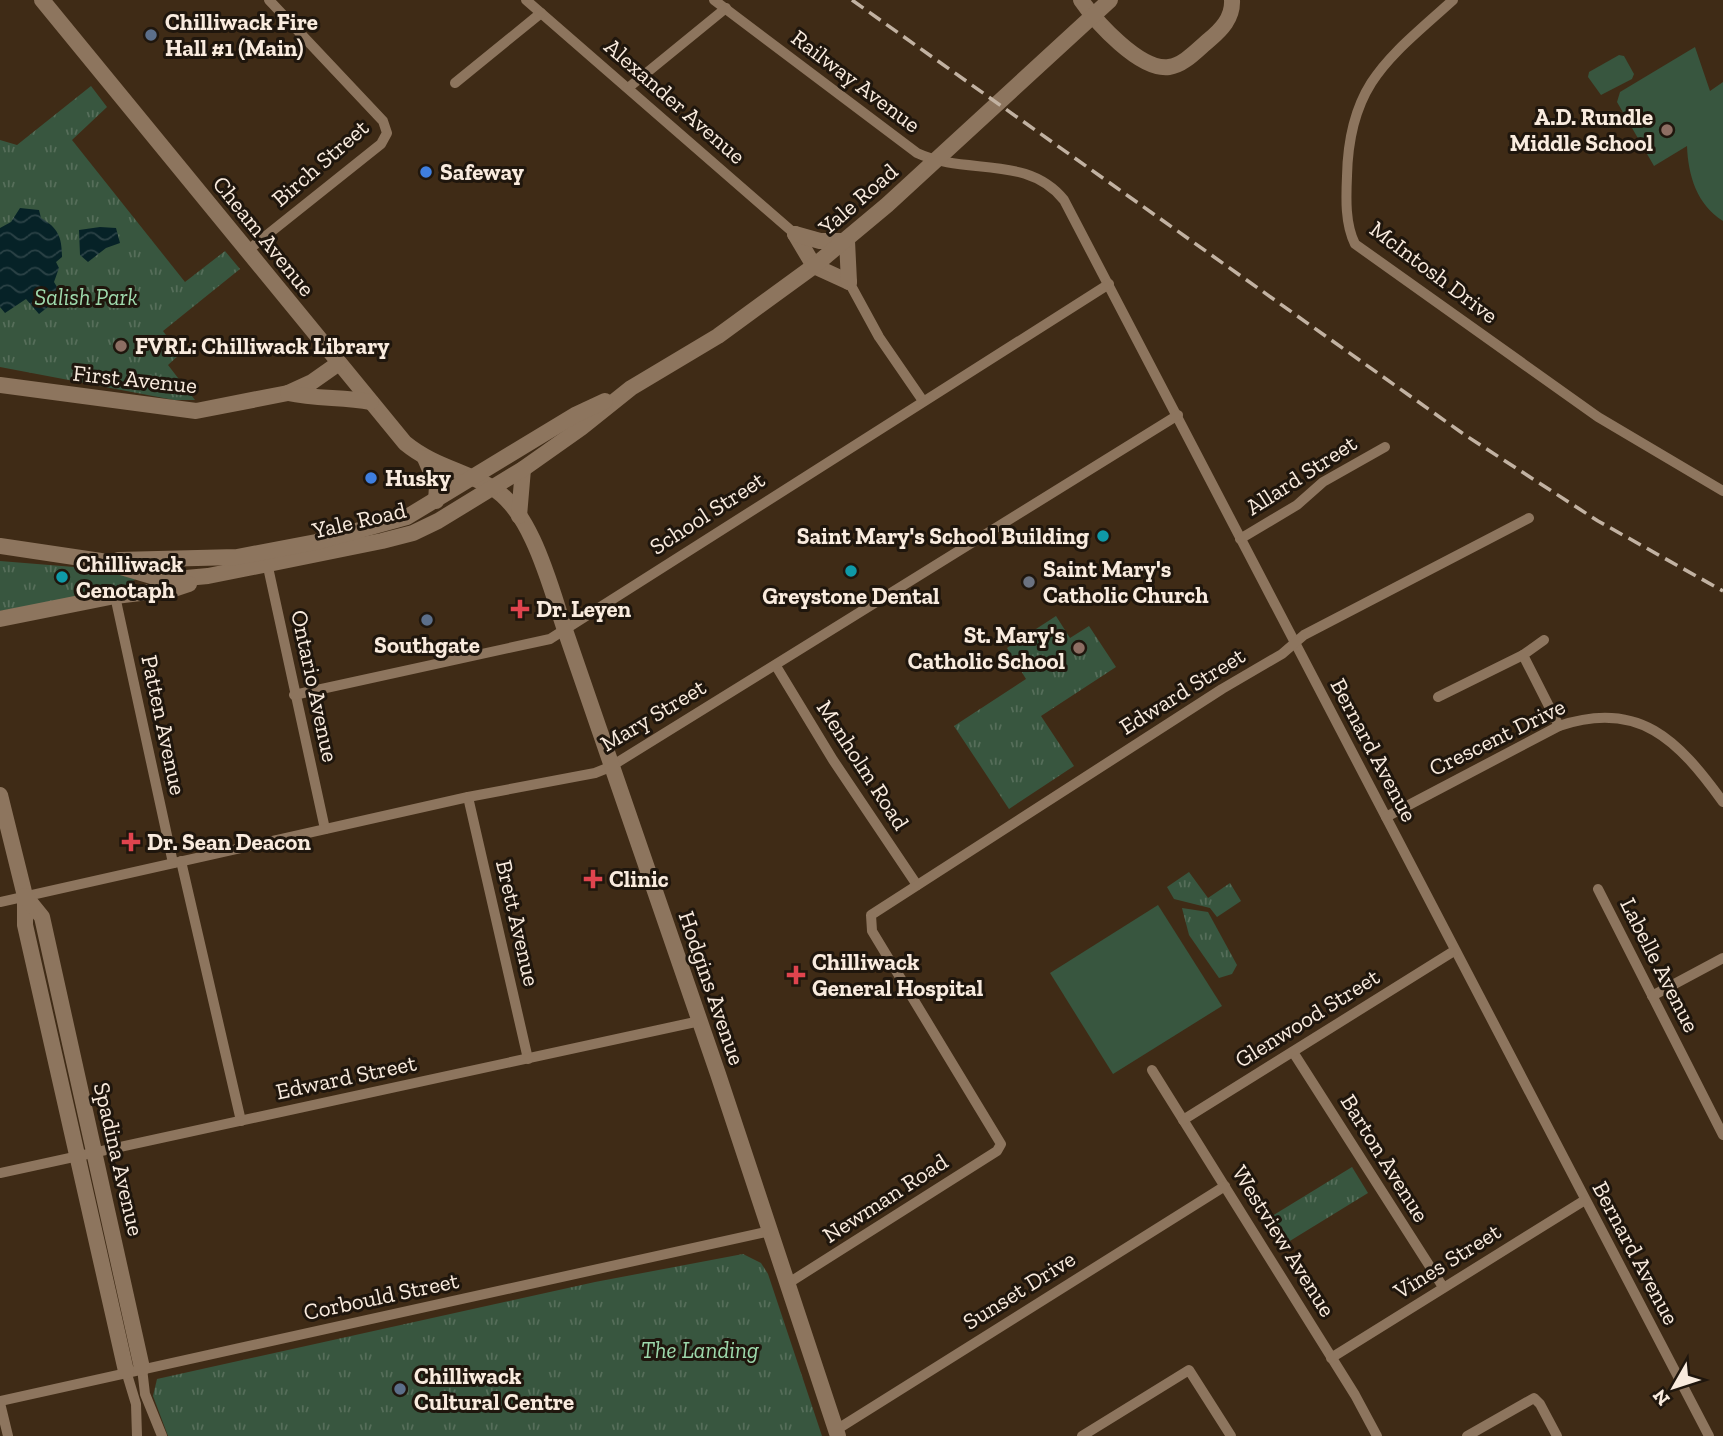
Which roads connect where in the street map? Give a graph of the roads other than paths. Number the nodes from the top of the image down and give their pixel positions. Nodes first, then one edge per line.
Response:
1 (42, 0) edge
2 (269, 0) edge
3 (526, 0) edge
4 (714, 0) edge
5 (1081, 0) edge
6 (1232, 0) edge
7 (1453, 0) edge
8 (1108, 1) edge
9 (726, 8) junction
10 (541, 13) junction
11 (455, 83) dead end
12 (628, 88) junction
13 (943, 164) joint
14 (795, 234) junction
15 (847, 240) junction
16 (247, 251) junction
17 (814, 266) junction
18 (849, 282) junction
19 (1110, 284) junction
20 (340, 363) junction
21 (0, 385) edge
22 (631, 388) junction
23 (288, 393) junction
24 (923, 401) junction
25 (371, 402) junction
26 (1178, 415) junction
27 (1385, 447) dead end
28 (425, 458) junction
29 (523, 468) junction
30 (470, 479) junction
31 (492, 487) junction
32 (1723, 491) edge
33 (436, 501) junction
34 (519, 516) junction
35 (1529, 518) dead end
36 (1240, 538) junction
37 (0, 546) edge
38 (237, 557) junction
39 (265, 557) junction
40 (102, 561) junction
41 (208, 576) junction
42 (155, 577) junction
43 (115, 596) junction
44 (0, 619) edge
45 (565, 630) junction
46 (1544, 640) dead end
47 (1295, 643) junction
48 (1523, 655) junction
49 (776, 666) junction
50 (294, 695) junction
51 (1438, 697) dead end
52 (1559, 726) junction
53 (610, 767) junction
54 (0, 795) edge
55 (468, 797) junction
56 (1722, 799) edge
57 (1386, 817) junction
58 (326, 829) junction
59 (177, 862) junction
60 (916, 885) junction
61 (1598, 889) dead end
62 (25, 896) junction
63 (0, 902) edge
64 (1454, 951) junction
65 (1723, 958) edge
66 (1652, 996) junction
67 (701, 1021) junction
68 (1293, 1052) junction
69 (528, 1059) junction
70 (1152, 1070) dead end
71 (1183, 1120) junction
72 (241, 1121) junction
73 (1723, 1135) edge
74 (1002, 1143) joint
75 (87, 1155) junction
76 (0, 1173) edge
77 (1225, 1186) junction
78 (1585, 1200) junction
79 (770, 1231) junction
80 (787, 1284) junction
81 (1443, 1287) junction
82 (1331, 1358) junction
83 (134, 1369) junction
84 (0, 1402) edge
85 (837, 1433) edge
86 (8, 1436) edge
87 (136, 1436) edge
88 (162, 1436) edge
89 (1082, 1436) edge
90 (1231, 1436) edge
91 (1377, 1436) edge
92 (1467, 1436) edge
93 (1557, 1436) edge
94 (1709, 1436) edge

1 - 16 main road, Cheam Avenue
2 - 16 street, Birch Street
3 - 10 street, Alexander Avenue
4 - 9 street, Railway Avenue
5 - 6 main road
7 - 32 street, McIntosh Drive
8 - 15 main road, Yale Road
9 - 12 street
9 - 13 street, Railway Avenue
10 - 11 street
10 - 12 street, Alexander Avenue
12 - 14 street, Alexander Avenue
13 - 19 street, Bernard Avenue
14 - 15 main road
14 - 17 main road
15 - 17 main road, Yale Road
15 - 18 main road
16 - 20 main road, Cheam Avenue
17 - 18 main road
17 - 22 main road, Yale Road
18 - 24 street
19 - 24 street, School Street
19 - 26 street, Bernard Avenue
20 - 23 main road, First Avenue
20 - 25 main road, Cheam Avenue
21 - 23 main road, First Avenue
22 - 29 main road, Yale Road
22 - 30 main road, Yale Road
23 - 25 main road
24 - 45 street, School Street
25 - 28 main road, Cheam Avenue
26 - 36 street, Bernard Avenue
26 - 49 street, Mary Street
27 - 36 street, Allard Street
28 - 30 main road, Cheam Avenue
28 - 33 main road
29 - 31 main road, Yale Road
29 - 34 main road
30 - 31 main road, Cheam Avenue
30 - 33 main road, Yale Road
31 - 34 main road, Hodgins Avenue
31 - 39 main road, Yale Road
33 - 39 main road, Yale Road
34 - 45 main road, Hodgins Avenue
35 - 47 street, Edward Street
36 - 47 street, Bernard Avenue
37 - 40 main road, Yale Road
38 - 39 main road, Yale Road
38 - 40 main road, Yale Road
38 - 42 main road
39 - 41 main road, Yale Road
39 - 50 street, Ontario Avenue
40 - 42 main road, Yale Road
41 - 42 main road, Yale Road
41 - 43 main road
42 - 43 main road
43 - 44 main road
43 - 59 street, Patten Avenue
45 - 50 street, School Street
45 - 53 main road, Hodgins Avenue
46 - 48 street
47 - 57 street, Bernard Avenue
47 - 60 street, Edward Street
48 - 51 street
48 - 52 street
49 - 53 street, Mary Street
49 - 60 street, Menholm Road
50 - 58 street, Ontario Avenue
52 - 56 street, Crescent Drive
52 - 57 street, Crescent Drive
53 - 55 street, Mary Street
53 - 67 main road, Hodgins Avenue
54 - 62 main road, Spadina Avenue
55 - 58 street, Mary Street
55 - 69 street, Brett Avenue
57 - 64 street, Bernard Avenue
58 - 59 street, Mary Street
59 - 62 street, Mary Street
59 - 72 street, Patten Avenue
60 - 74 street, Edward Street
61 - 66 street, Labelle Avenue
62 - 63 street, Mary Street
62 - 75 main road, Spadina Avenue
64 - 68 street, Glenwood Street
64 - 78 street, Bernard Avenue
65 - 66 street
66 - 73 street, Labelle Avenue
67 - 69 street, Edward Street
67 - 79 main road, Hodgins Avenue
68 - 71 street, Glenwood Street
68 - 81 street, Barton Avenue
69 - 72 street, Edward Street
70 - 71 street, Westview Avenue
71 - 77 street, Westview Avenue
72 - 75 street, Edward Street
74 - 80 street, Newman Road
75 - 76 street, Edward Street
75 - 83 main road, Spadina Avenue
77 - 82 street, Westview Avenue
77 - 85 street, Sunset Drive
78 - 81 street, Vines Street
78 - 94 street, Bernard Avenue
79 - 80 main road, Hodgins Avenue
79 - 83 street, Corbould Street
80 - 85 main road, Hodgins Avenue
81 - 82 street, Vines Street
82 - 91 street, Westview Avenue
83 - 84 street, Corbould Street
83 - 87 street, Spadina Avenue
83 - 88 street, Spadina Avenue
84 - 86 street
89 - 90 street
92 - 93 street

